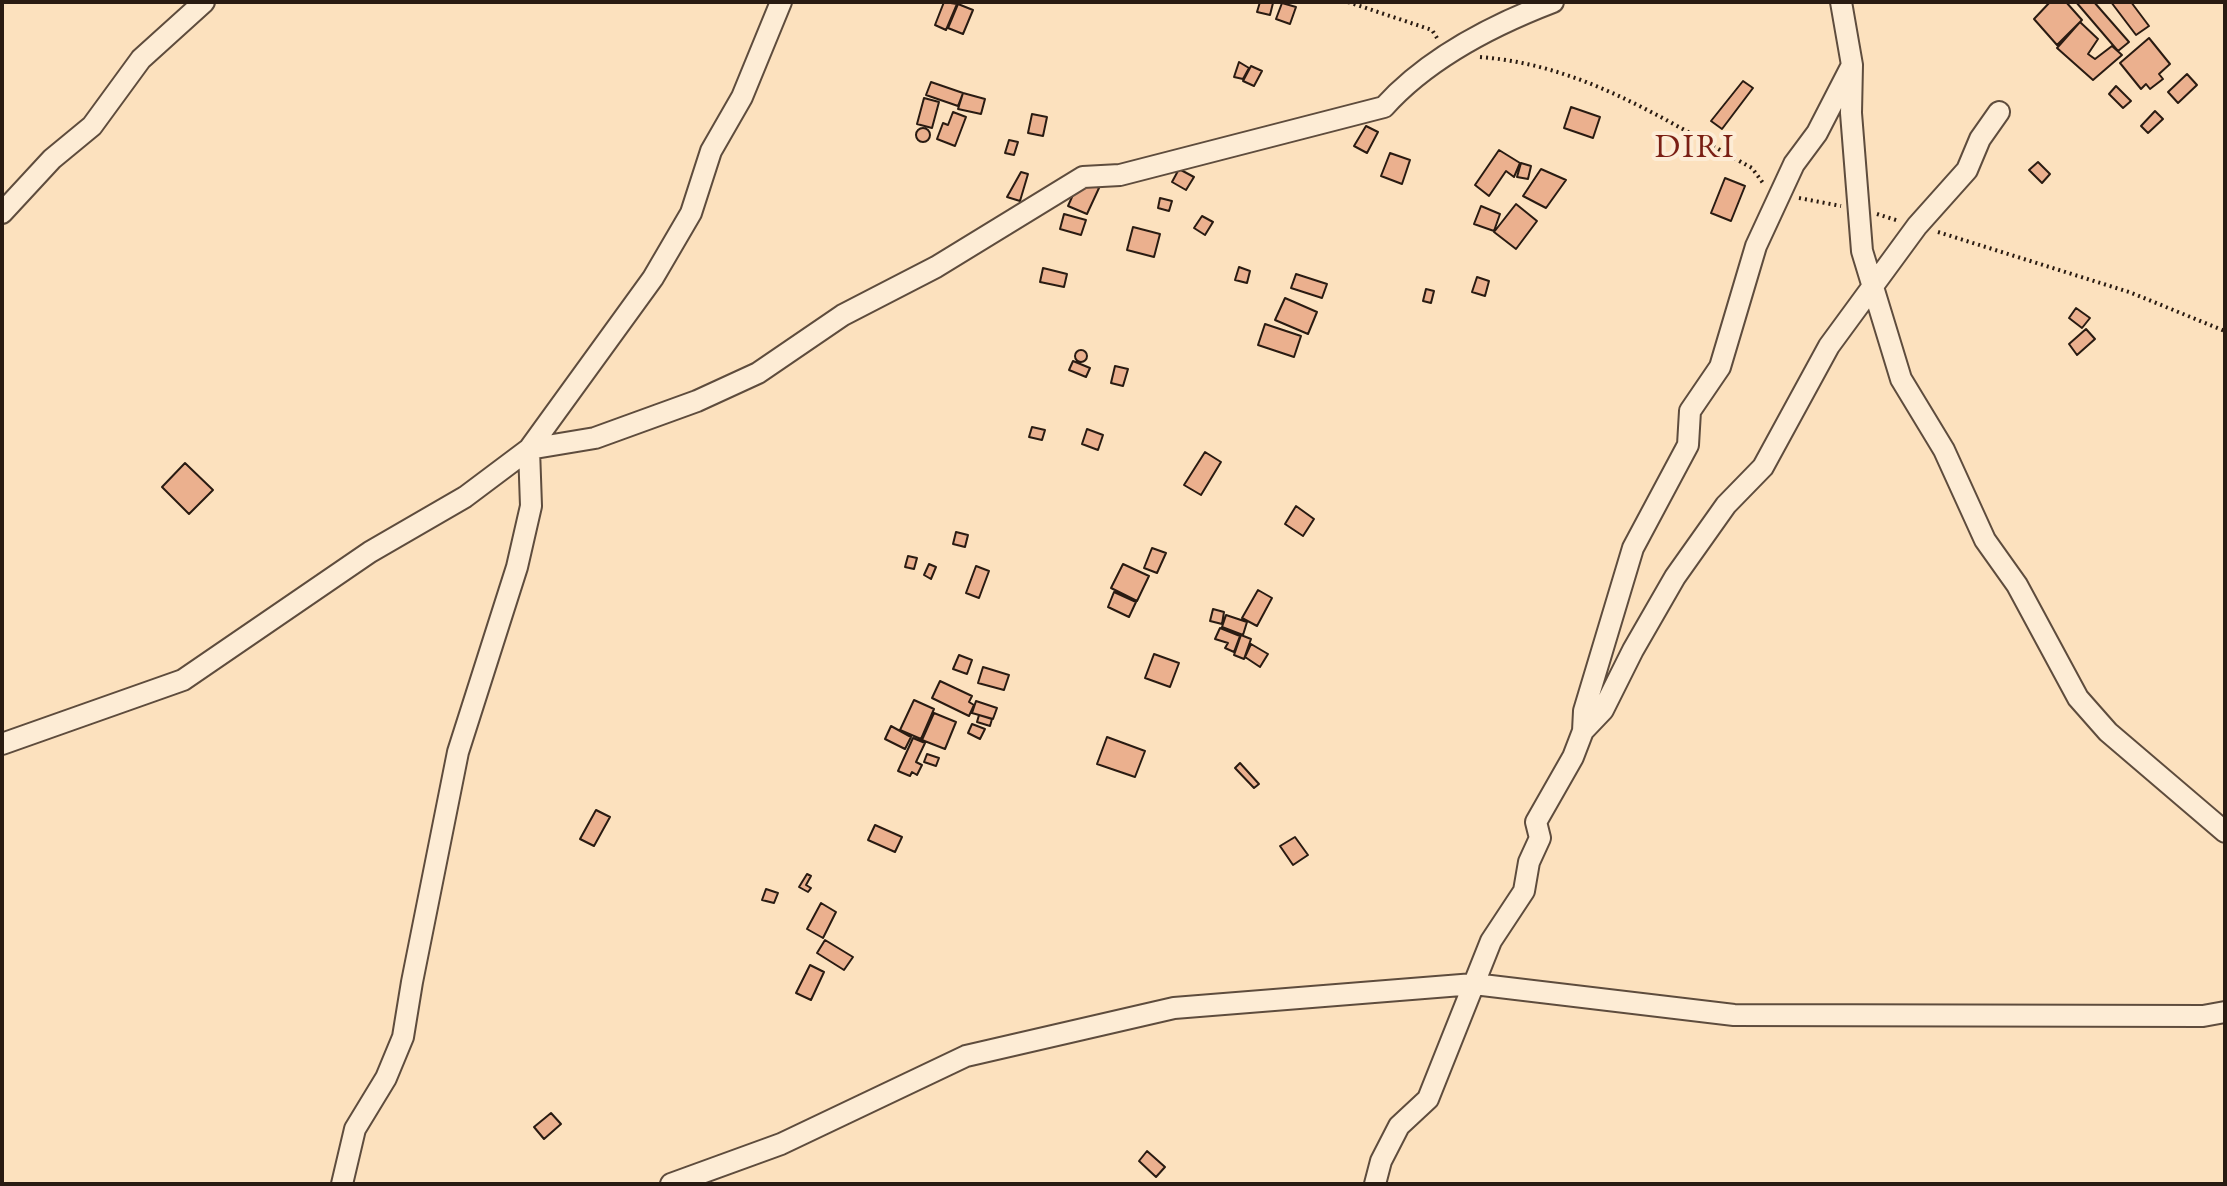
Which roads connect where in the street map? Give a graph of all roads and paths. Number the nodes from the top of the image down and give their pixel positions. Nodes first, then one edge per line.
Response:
1 (204, 2) edge
2 (781, 2) edge
3 (1553, 2) edge
4 (1841, 2) edge
5 (1852, 65) junction
6 (1999, 112) dead end
7 (2, 213) edge
8 (1874, 286) junction
9 (529, 449) junction
10 (1583, 731) junction
11 (2, 744) edge
12 (2225, 832) edge
13 (1474, 984) junction
14 (2225, 1012) edge
15 (342, 1184) edge
16 (671, 1184) edge
17 (1375, 1184) edge

1 - 7 street
2 - 9 street
3 - 9 street
4 - 5 street
5 - 8 street
5 - 10 street
6 - 8 street
8 - 10 street
8 - 12 street
9 - 11 street
9 - 15 street
10 - 13 street
13 - 14 street
13 - 16 street
13 - 17 street

